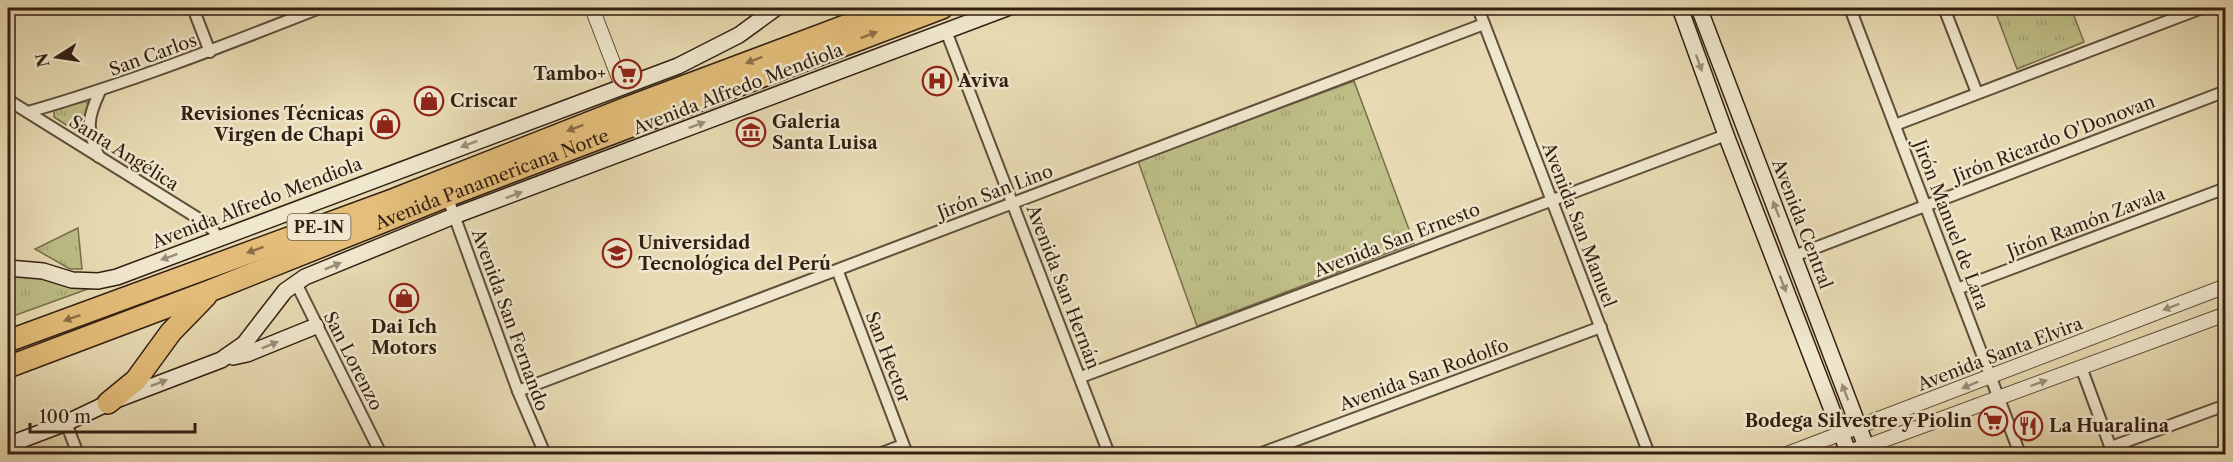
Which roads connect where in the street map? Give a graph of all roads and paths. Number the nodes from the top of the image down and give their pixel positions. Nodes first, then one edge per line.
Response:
1 (193, 8) edge
2 (321, 8) edge
3 (592, 8) edge
4 (776, 8) edge
5 (893, 8) edge
6 (942, 8) edge
7 (1007, 8) edge
8 (1478, 8) edge
9 (1680, 8) edge
10 (1699, 8) edge
11 (1850, 8) edge
12 (1944, 8) edge
13 (2202, 8) edge
14 (1484, 24) junction
15 (946, 31) junction
16 (210, 52) junction
17 (622, 86) junction
18 (100, 91) junction
19 (2226, 91) edge
20 (1977, 93) junction
21 (8, 100) edge
22 (28, 112) junction
23 (1895, 125) junction
24 (1726, 135) junction
25 (100, 158) junction
26 (2226, 188) edge
27 (1552, 199) junction
28 (1013, 203) junction
29 (451, 206) junction
30 (1926, 206) junction
31 (218, 239) junction
32 (1794, 256) junction
33 (8, 268) edge
34 (838, 272) junction
35 (296, 283) junction
36 (2226, 286) edge
37 (1957, 289) junction
38 (212, 290) junction
39 (2226, 314) edge
40 (316, 326) junction
41 (1601, 327) junction
42 (8, 341) edge
43 (221, 360) junction
44 (8, 367) edge
45 (2081, 368) junction
46 (1991, 377) junction
47 (1081, 378) junction
48 (518, 392) junction
49 (1999, 397) junction
50 (108, 403) junction
51 (2226, 405) edge
52 (66, 423) junction
53 (1859, 428) junction
54 (1841, 435) junction
55 (8, 445) edge
56 (905, 450) edge
57 (1867, 451) edge
58 (2112, 451) edge
59 (1845, 453) edge
60 (78, 454) edge
61 (381, 454) edge
62 (545, 454) edge
63 (879, 454) edge
64 (1109, 454) edge
65 (1259, 454) edge
66 (1649, 454) edge
67 (1787, 454) edge
68 (2020, 454) edge

1 - 16 street
2 - 16 street, San Carlos
3 - 17 street
4 - 17 main road, Avenida Alfredo Mendiola
5 -> 42 highway, Avenida Panamericana Norte / PE-1N
29 -> 6 highway, Avenida Panamericana Norte / PE-1N
7 - 15 main road, Avenida Alfredo Mendiola
8 - 14 street, Avenida San Manuel
9 -> 24 main road
32 -> 10 main road, Avenida Central
11 - 23 street, Jirón Manuel de Lara
12 - 20 street
13 - 20 street
14 - 27 street, Avenida San Manuel
14 - 28 street, Jirón San Lino
15 - 28 street, Avenida San Hernán
29 -> 15 main road, Avenida Alfredo Mendiola
16 - 18 street, San Carlos
17 -> 31 main road, Avenida Alfredo Mendiola
18 - 22 street, San Carlos
18 - 25 street
19 - 30 street, Jirón Ricardo O'Donovan
20 - 23 street
21 - 22 street, Santa Angélica
22 - 25 street, Santa Angélica
23 - 30 street, Jirón Manuel de Lara
24 - 27 street, Avenida San Ernesto
24 -> 54 main road
25 - 31 street, Santa Angélica
26 - 37 street, Jirón Ramón Zavala
27 - 41 street, Avenida San Manuel
27 - 47 street, Avenida San Ernesto
28 - 34 street, Jirón San Lino
28 - 47 street, Avenida San Hernán
35 -> 29 main road, Avenida Alfredo Mendiola
29 - 38 highway, Avenida Panamericana Norte / PE-1N
29 - 48 street, Avenida San Fernando
30 - 32 street, Jirón Ricardo O'Donovan
30 - 37 street, Jirón Manuel de Lara
31 -> 33 main road, Avenida Alfredo Mendiola
53 -> 32 main road, Avenida Central
34 - 48 street, Jirón San Lino
34 - 56 street, San Hector
35 - 40 street, San Lorenzo
35 - 43 main road, Avenida Alfredo Mendiola
36 -> 46 street, Avenida Santa Elvira
37 - 46 street, Jirón Manuel de Lara
38 - 44 highway, Avenida Panamericana Norte / PE-1N
38 - 50 highway
39 - 45 street
43 -> 40 main road
40 - 61 street, San Lorenzo
41 - 65 street, Avenida San Rodolfo
41 - 66 street, Avenida San Manuel
50 -> 43 main road, Avenida Alfredo Mendiola
49 -> 45 street
45 - 58 street
46 - 49 street, Jirón Manuel de Lara
46 -> 53 street, Avenida Santa Elvira
47 - 64 street, Avenida San Hernán
48 - 62 street, Avenida San Fernando
49 - 57 street
49 - 68 street, Jirón Manuel de Lara
50 - 52 main road, Avenida Alfredo Mendiola
51 - 58 street
52 - 55 main road, Avenida Alfredo Mendiola
52 - 60 street
53 - 54 street, Avenida Santa Elvira
53 - 57 main road, Avenida Central
54 - 59 main road
54 - 67 street, Avenida Santa Elvira
56 - 63 street
57 - 59 street

